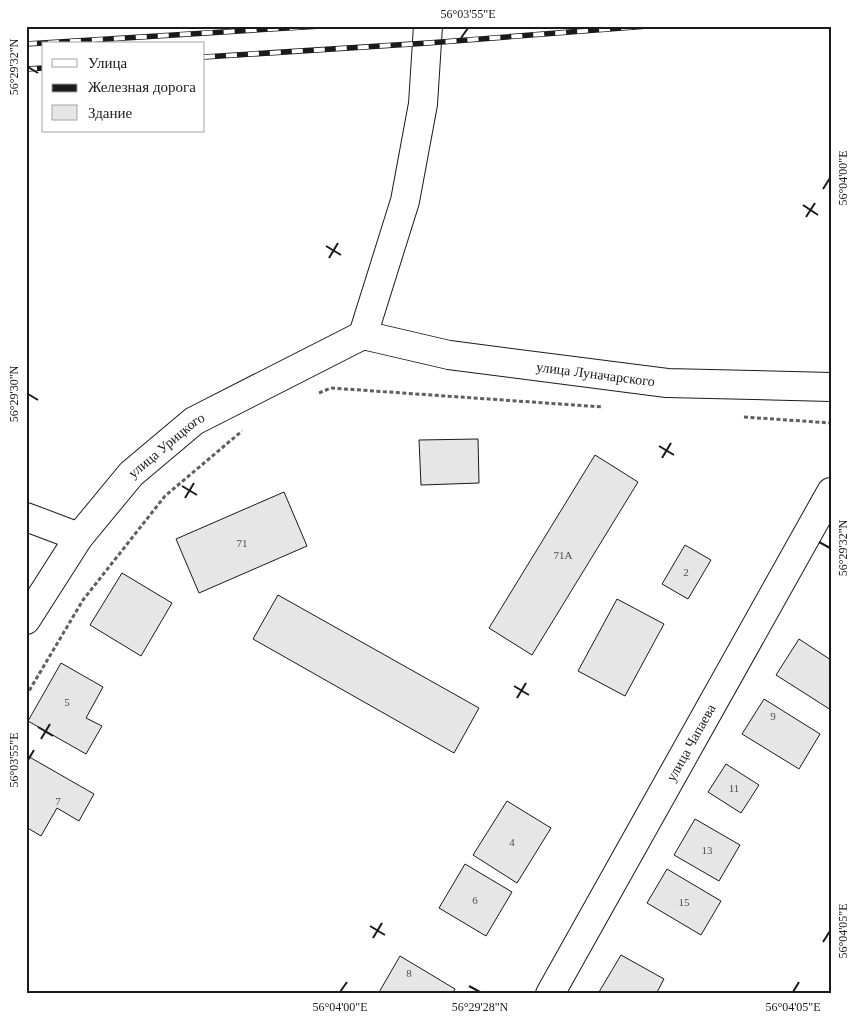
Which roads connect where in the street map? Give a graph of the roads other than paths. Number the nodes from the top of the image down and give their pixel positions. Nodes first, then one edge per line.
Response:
1 (428, 26) edge
2 (363, 334) junction
3 (831, 387) edge
4 (831, 492) edge
5 (26, 517) edge
6 (79, 537) junction
7 (26, 620) edge
8 (550, 994) edge

1 - 2 street
2 - 3 street, улица Луначарского
2 - 6 street, улица Урицкого
4 - 8 street, улица Чапаева
5 - 6 street
6 - 7 street, улица Урицкого

